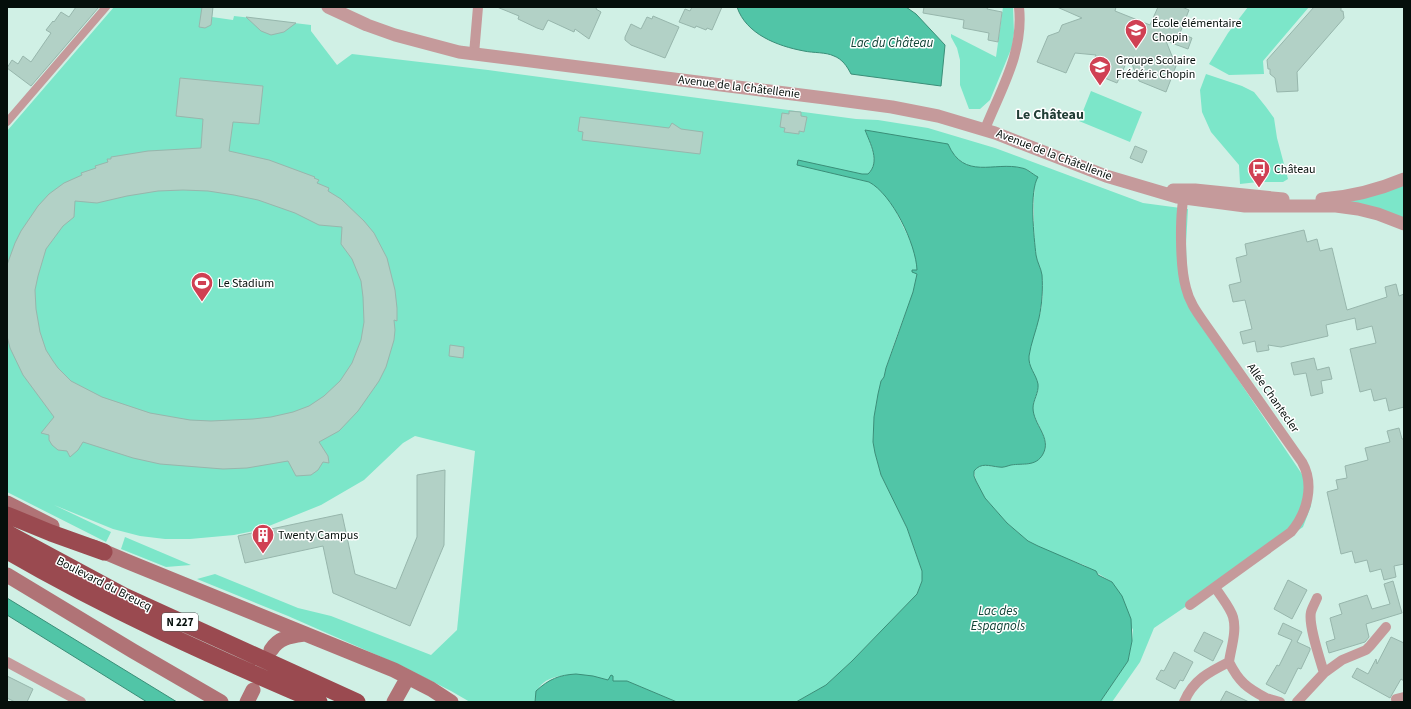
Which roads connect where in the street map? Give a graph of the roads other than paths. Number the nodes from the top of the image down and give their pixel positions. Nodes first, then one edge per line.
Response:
1 (106, 7) edge
2 (328, 7) edge
3 (478, 7) edge
4 (1019, 7) edge
5 (474, 54) junction
6 (7, 122) edge
7 (985, 129) junction
8 (1404, 179) edge
9 (1184, 194) junction
10 (1404, 224) edge
11 (7, 502) edge
12 (7, 515) edge
13 (7, 533) edge
14 (7, 551) edge
15 (104, 552) junction
16 (7, 575) edge
17 (1215, 587) junction
18 (1317, 598) dead end
19 (1190, 606) dead end
20 (1386, 626) dead end
21 (305, 634) junction
22 (271, 650) dead end
23 (7, 662) edge
24 (1229, 662) junction
25 (1324, 673) junction
26 (408, 677) junction
27 (1265, 700) edge
28 (81, 702) edge
29 (221, 702) edge
30 (319, 702) edge
31 (356, 702) edge
32 (394, 702) edge
33 (451, 702) edge
34 (1184, 702) edge
35 (1280, 702) edge
36 (1298, 702) edge

1 - 6 street
2 - 5 street, Avenue de la Châtellenie
3 - 5 street
4 - 7 street
5 - 7 street, Avenue de la Châtellenie
7 - 9 street, Avenue de la Châtellenie
8 - 9 street, Avenue de la Châtellenie
9 - 10 street, Avenue de la Châtellenie
9 - 17 street, Allée Chantecler
11 - 15 main road
12 - 15 highway
13 - 31 highway, Boulevard du Breucq / N 227
14 - 30 highway, Boulevard du Breucq / N 227
15 - 21 main road
16 - 29 main road
17 - 19 street, Allée Chantecler
17 - 24 street
18 - 25 street
20 - 25 street
21 - 22 main road
21 - 26 main road
23 - 28 street
24 - 27 street
24 - 34 street
25 - 36 street
26 - 32 main road
26 - 33 main road
27 - 35 street

